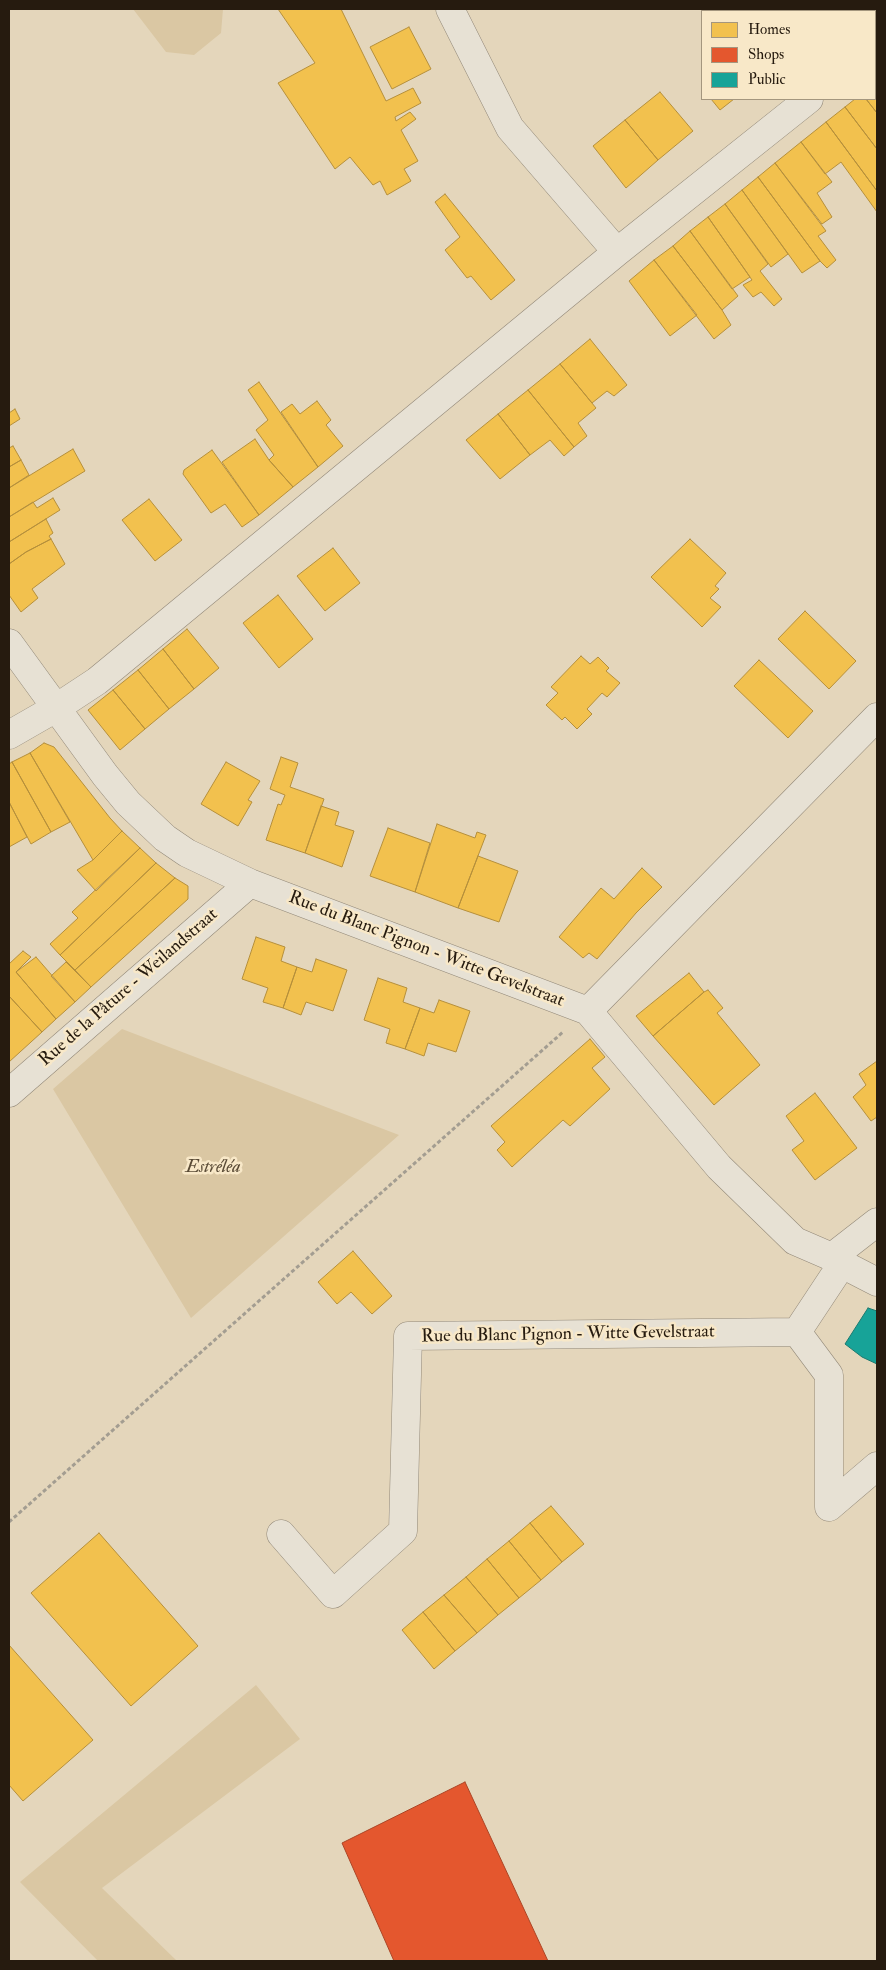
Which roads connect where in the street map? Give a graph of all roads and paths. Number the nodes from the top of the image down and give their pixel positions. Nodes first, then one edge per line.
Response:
1 (450, 9) edge
2 (808, 100) edge
3 (617, 252) junction
4 (9, 643) edge
5 (56, 708) junction
6 (877, 717) edge
7 (9, 735) edge
8 (250, 883) junction
9 (588, 1010) junction
10 (9, 1093) edge
11 (877, 1222) edge
12 (837, 1261) junction
13 (877, 1282) edge
14 (797, 1332) junction
15 (877, 1466) edge
16 (9, 1522) edge
17 (281, 1534) dead end

1 - 3 street
2 - 3 street
3 - 5 street
4 - 5 street, Rue du Blanc Pignon - Witte Gevelstraat
5 - 7 street
5 - 8 street, Rue du Blanc Pignon - Witte Gevelstraat
6 - 9 street
8 - 9 street, Rue du Blanc Pignon - Witte Gevelstraat
8 - 10 street, Rue de la Pâture - Weilandstraat
9 - 12 street, Rue du Blanc Pignon - Witte Gevelstraat
9 - 16 path
11 - 12 street
12 - 13 street, Rue du Blanc Pignon - Witte Gevelstraat
12 - 14 street
14 - 15 street
14 - 17 street, Rue du Blanc Pignon - Witte Gevelstraat

